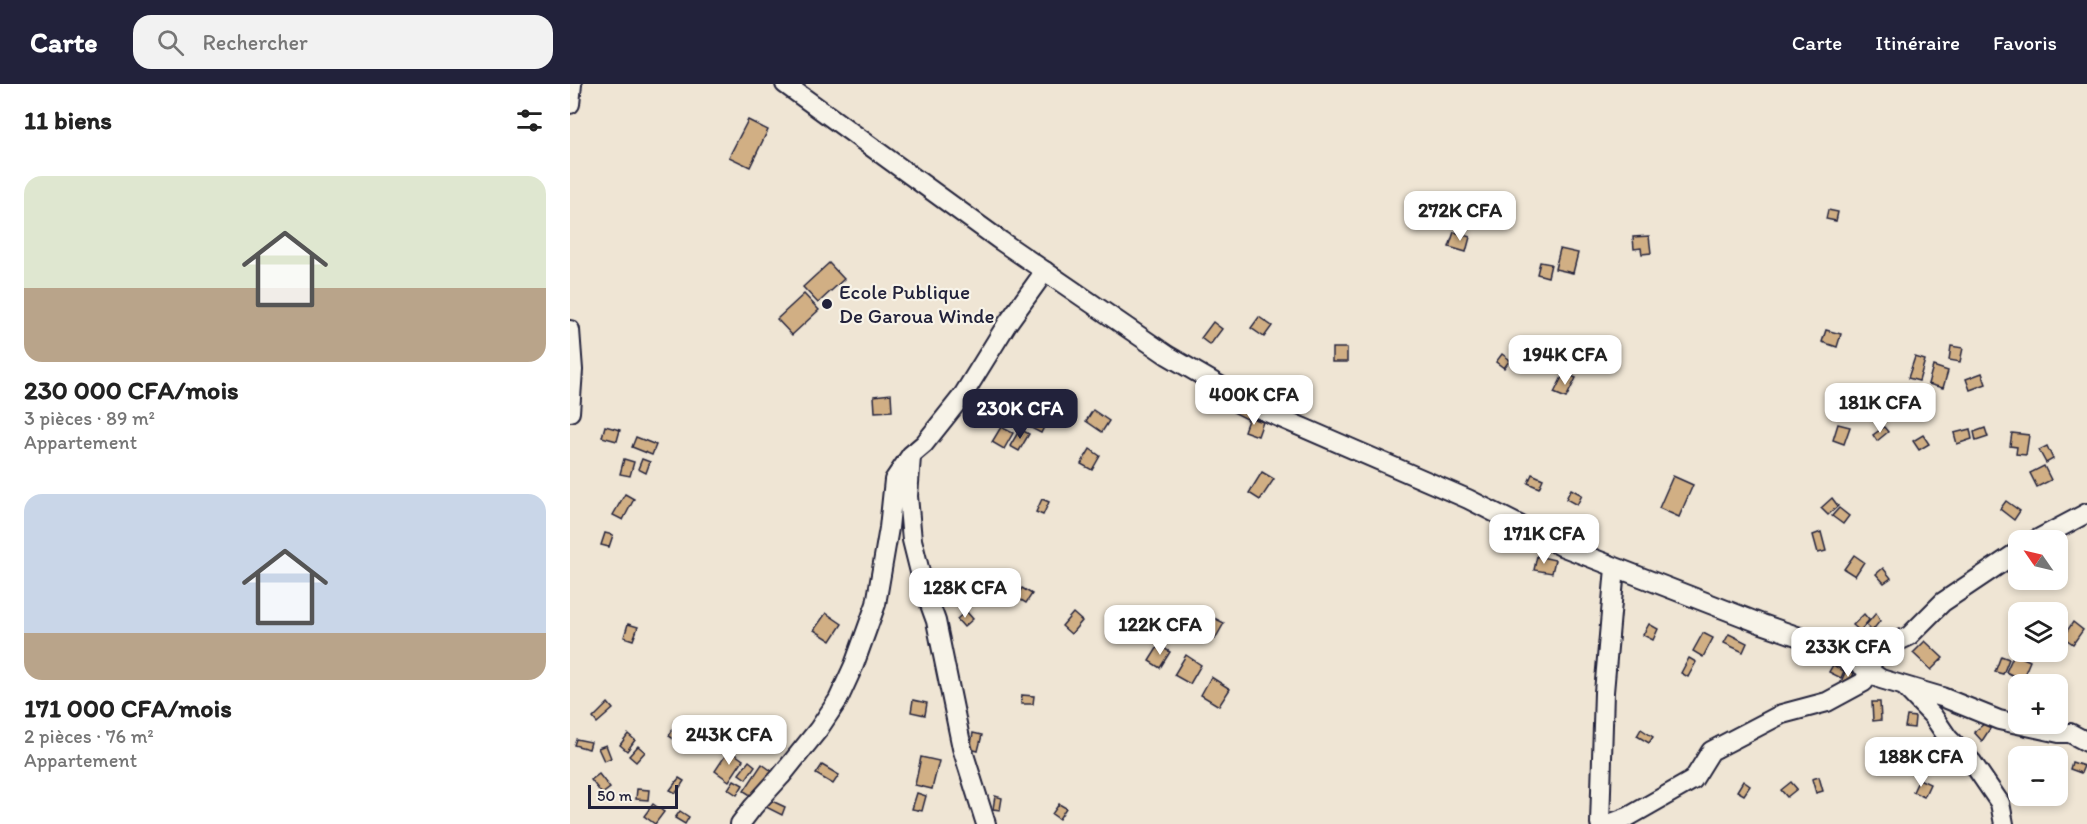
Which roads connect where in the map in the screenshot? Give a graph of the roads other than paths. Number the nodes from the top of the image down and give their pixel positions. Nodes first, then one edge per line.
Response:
1 (572, 84) edge
2 (785, 84) edge
3 (570, 104) edge
4 (1045, 271) junction
5 (570, 330) edge
6 (570, 412) edge
7 (911, 455) junction
8 (2087, 513) edge
9 (2055, 530) edge
10 (2008, 558) edge
11 (1615, 568) junction
12 (1877, 651) junction
13 (1843, 652) junction
14 (1868, 670) junction
15 (1905, 686) junction
16 (2087, 742) edge
17 (2000, 802) junction
18 (740, 824) edge
19 (986, 824) edge
20 (1600, 824) edge
21 (1609, 824) edge
22 (2004, 824) edge
23 (2011, 824) edge

1 - 3 street
2 - 4 street
4 - 7 street
4 - 11 street
5 - 6 street
7 - 18 street
7 - 19 street
8 - 9 street
10 - 12 street
11 - 13 street
11 - 20 street
12 - 13 street
12 - 14 street
13 - 14 street
14 - 15 street
14 - 21 street
15 - 16 street
15 - 17 street
17 - 22 street
17 - 23 street

